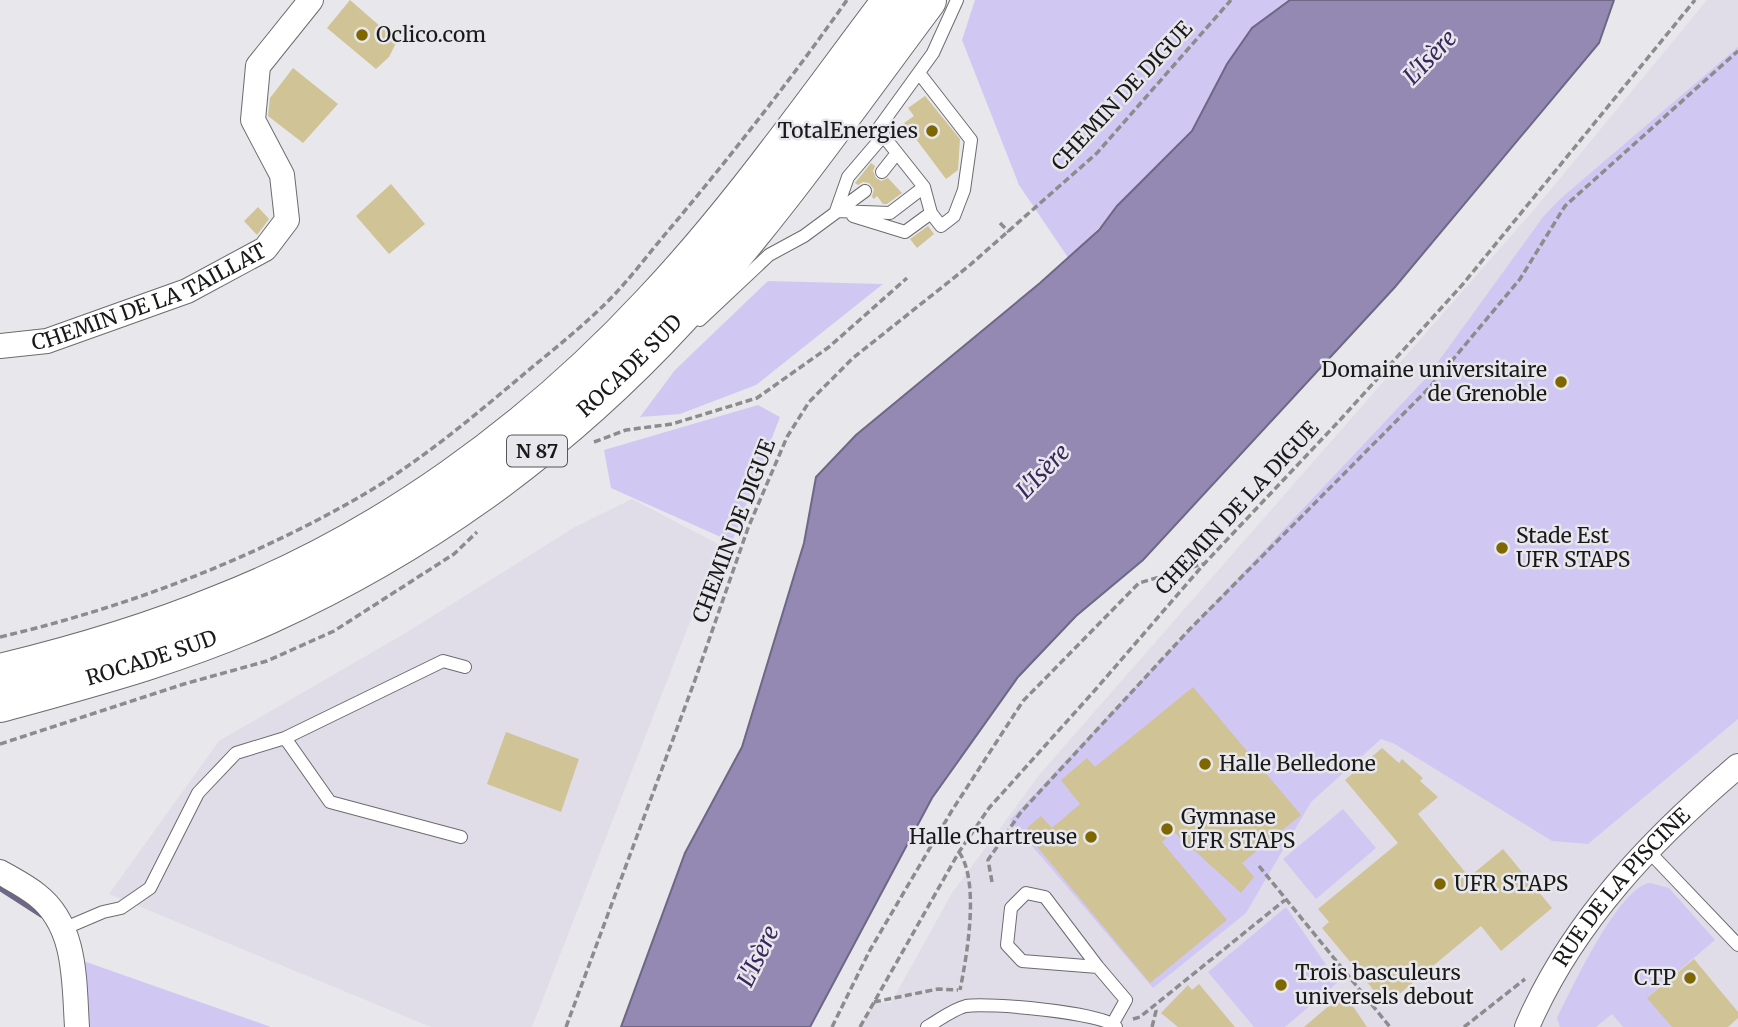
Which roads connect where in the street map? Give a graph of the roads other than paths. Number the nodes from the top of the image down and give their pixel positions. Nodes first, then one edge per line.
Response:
1 (311, 0) edge
2 (892, 0) edge
3 (927, 0) edge
4 (957, 0) edge
5 (919, 73) junction
6 (883, 136) junction
7 (897, 153) junction
8 (882, 172) dead end
9 (923, 187) junction
10 (865, 191) dead end
11 (836, 211) junction
12 (930, 213) junction
13 (694, 326) dead end
14 (0, 346) edge
15 (648, 369) dead end
16 (533, 453) junction
17 (465, 667) dead end
18 (0, 673) edge
19 (0, 703) edge
20 (285, 738) junction
21 (1738, 766) edge
22 (461, 837) dead end
23 (1643, 852) junction
24 (0, 872) edge
25 (63, 929) junction
26 (1738, 945) edge
27 (1098, 967) junction
28 (1115, 1025) edge
29 (77, 1027) edge
30 (928, 1027) edge
31 (1527, 1027) edge

1 - 14 street, CHEMIN DE LA TAILLAT
2 - 18 highway, ROCADE SUD / N 87
3 - 16 highway, ROCADE SUD / N 87
4 - 5 lane
5 - 6 lane
5 - 12 lane
6 - 7 lane
6 - 11 lane
7 - 8 lane
7 - 9 lane
9 - 11 lane
9 - 12 lane
10 - 11 lane
11 - 12 lane
11 - 13 lane
15 - 16 lane
16 - 19 highway, ROCADE SUD / N 87
17 - 20 lane
20 - 22 lane
20 - 25 lane
21 - 23 street, RUE DE LA PISCINE
23 - 26 lane
23 - 31 street, RUE DE LA PISCINE
24 - 25 street
25 - 29 street
27 - 27 lane
27 - 28 lane
28 - 30 lane

